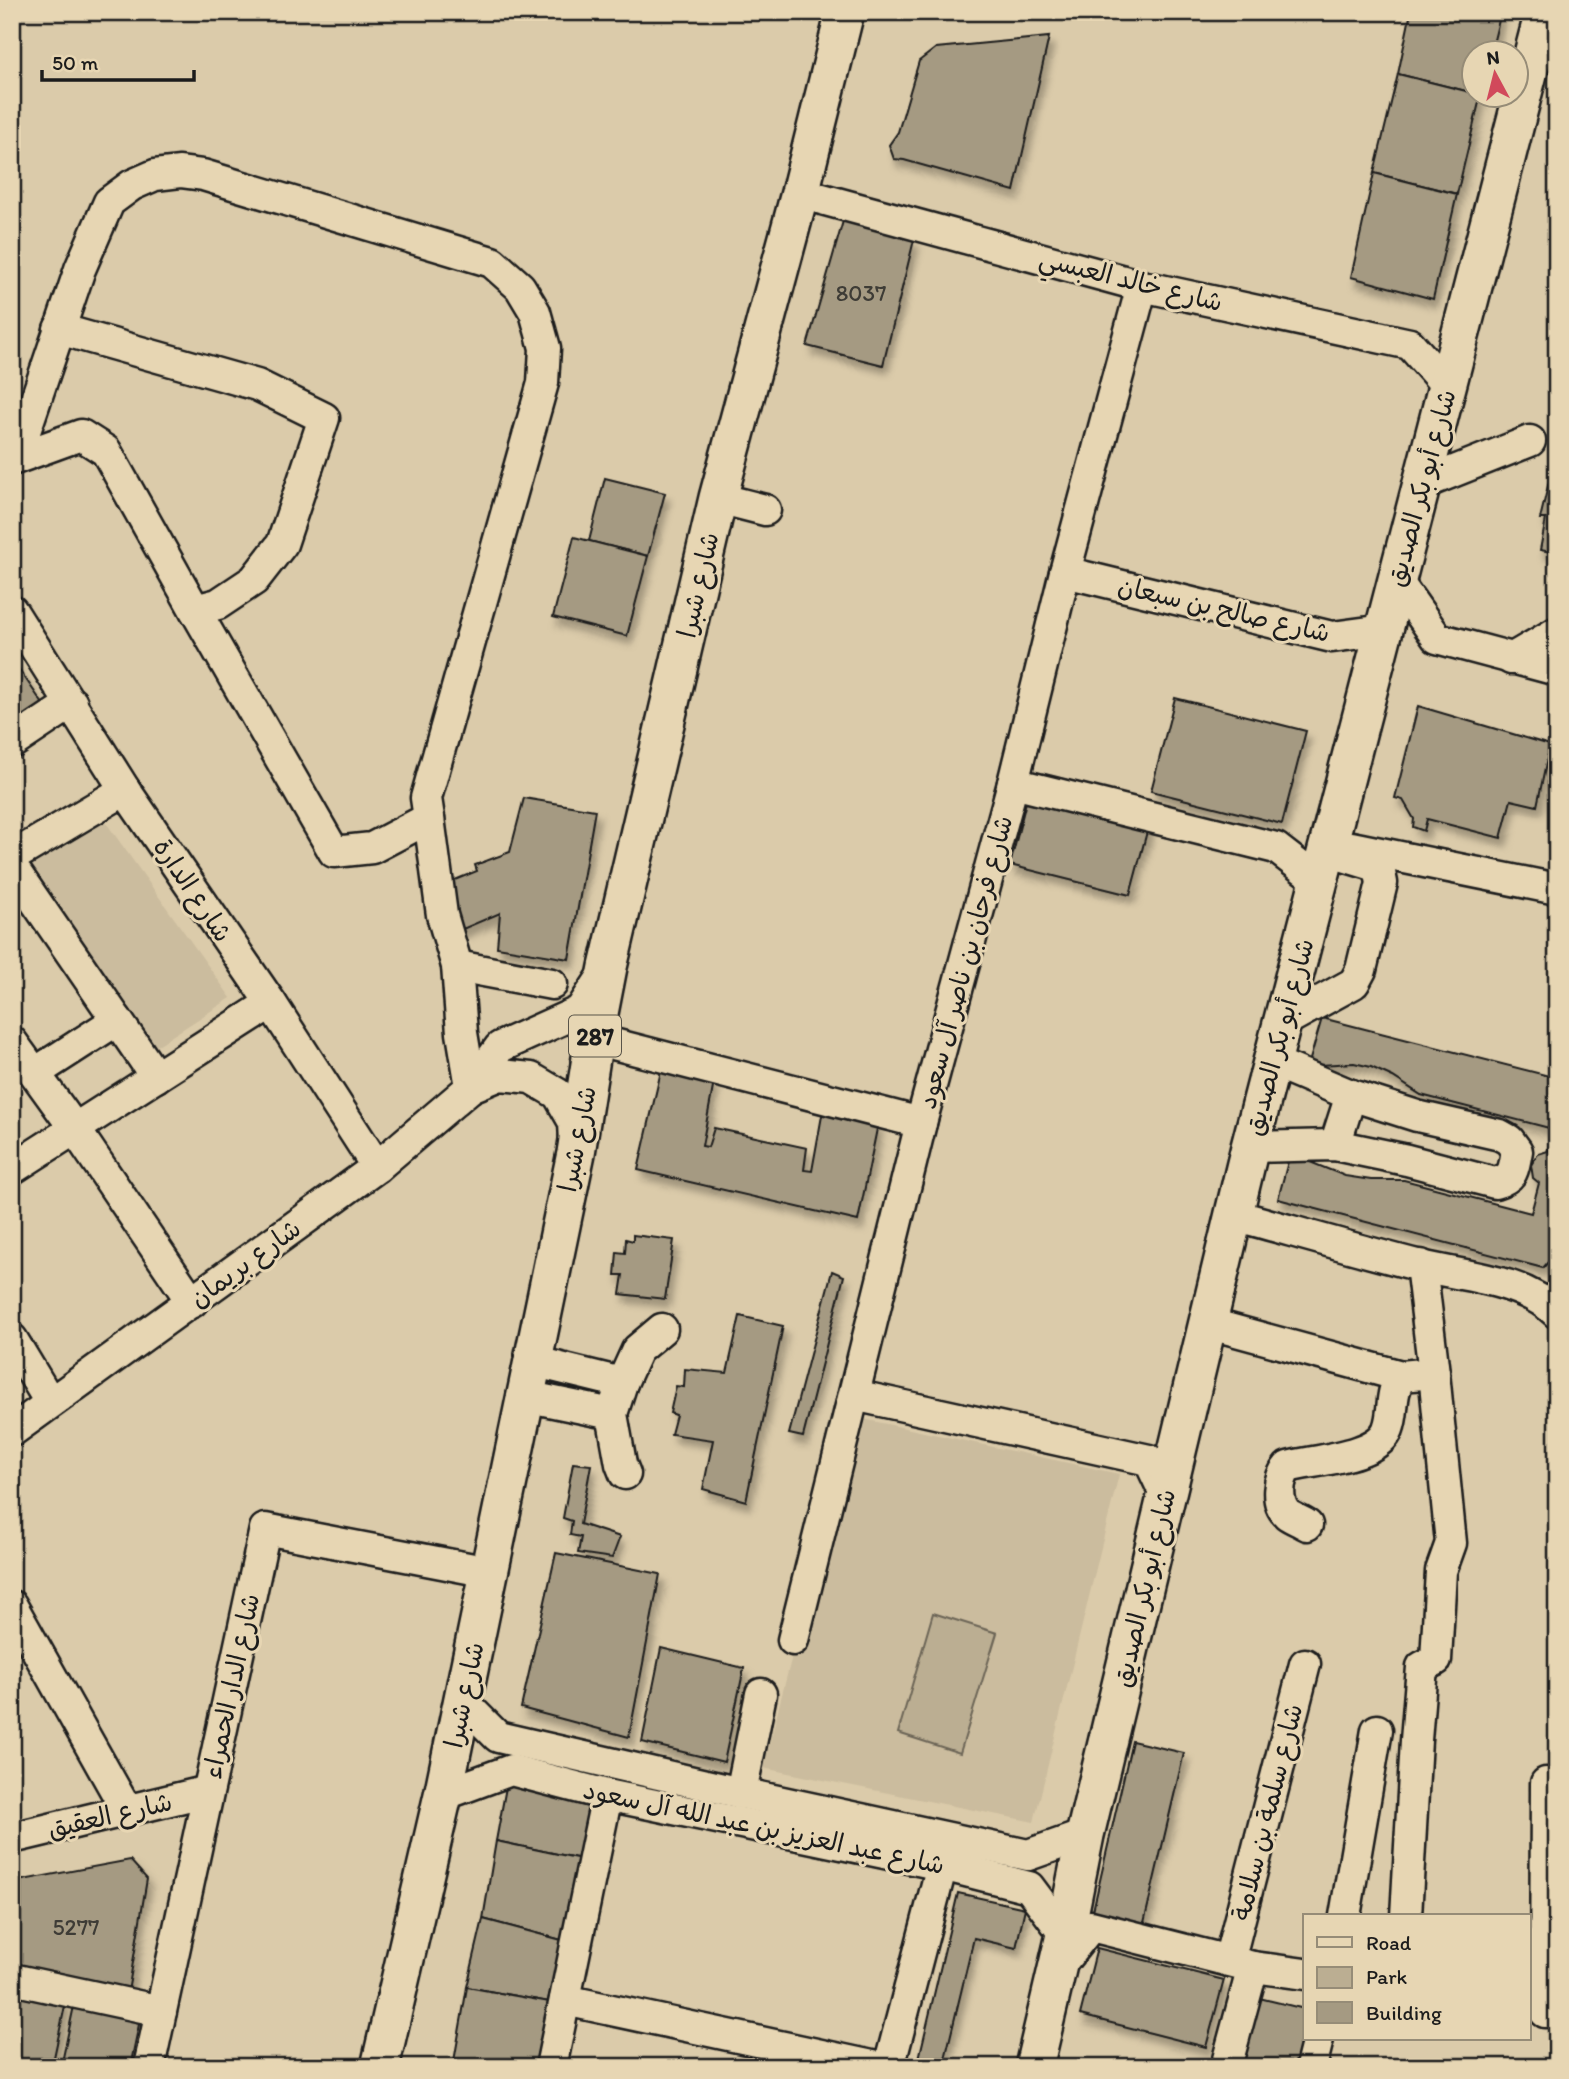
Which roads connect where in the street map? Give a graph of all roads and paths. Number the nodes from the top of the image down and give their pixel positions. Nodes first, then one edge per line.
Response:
1 (845, 12) edge
2 (1544, 12) edge
3 (800, 193) junction
4 (1142, 286) junction
5 (59, 329) junction
6 (1447, 386) junction
7 (1530, 441) dead end
8 (14, 459) edge
9 (1422, 484) junction
10 (718, 498) junction
11 (765, 510) dead end
12 (1065, 572) junction
13 (1397, 581) junction
14 (195, 610) junction
15 (12, 611) edge
16 (1384, 630) junction
17 (1557, 632) edge
18 (1511, 659) junction
19 (1557, 670) edge
20 (72, 703) junction
21 (12, 743) edge
22 (1013, 783) junction
23 (125, 790) junction
24 (429, 818) junction
25 (12, 857) edge
26 (1326, 859) junction
27 (12, 867) edge
28 (1557, 888) edge
29 (457, 966) junction
30 (608, 967) junction
31 (552, 984) dead end
32 (271, 1003) junction
33 (117, 1020) junction
34 (1283, 1022) junction
35 (594, 1039) junction
36 (12, 1042) edge
37 (1273, 1062) junction
38 (35, 1073) junction
39 (156, 1077) junction
40 (471, 1087) junction
41 (1351, 1095) junction
42 (1417, 1116) junction
43 (922, 1123) junction
44 (75, 1129) junction
45 (1335, 1145) junction
46 (1250, 1147) junction
47 (576, 1153) junction
48 (1407, 1160) junction
49 (377, 1167) junction
50 (12, 1169) edge
51 (1234, 1215) junction
52 (1421, 1265) junction
53 (192, 1302) junction
54 (1557, 1313) edge
55 (1208, 1324) junction
56 (662, 1329) dead end
57 (12, 1339) edge
58 (1434, 1373) junction
59 (1401, 1376) junction
60 (529, 1379) junction
61 (622, 1383) junction
62 (854, 1395) junction
63 (50, 1402) junction
64 (612, 1414) junction
65 (12, 1430) edge
66 (625, 1474) dead end
67 (1166, 1496) junction
68 (1307, 1525) dead end
69 (489, 1572) junction
70 (12, 1606) edge
71 (793, 1640) dead end
72 (1306, 1664) dead end
73 (761, 1694) dead end
74 (463, 1702) junction
75 (1377, 1730) dead end
76 (1546, 1783) dead end
77 (208, 1791) junction
78 (741, 1793) junction
79 (443, 1795) junction
80 (607, 1795) junction
81 (127, 1811) junction
82 (1085, 1835) junction
83 (12, 1838) edge
84 (942, 1865) junction
85 (1345, 1914) edge
86 (1406, 1914) edge
87 (1061, 1952) junction
88 (1241, 1964) junction
89 (1303, 1974) edge
90 (12, 1979) edge
91 (565, 2000) junction
92 (161, 2011) junction
93 (1544, 2013) edge
94 (1318, 2040) edge
95 (149, 2067) edge
96 (380, 2067) edge
97 (551, 2067) edge
98 (877, 2067) edge
99 (889, 2067) edge
100 (1034, 2067) edge
101 (1226, 2067) edge
102 (1311, 2067) edge

1 - 3 main road, شارع شبرا / 287
2 - 6 main road, شارع أبو بكر الصديق
3 - 4 street, شارع خالد العبسي
3 - 10 main road, شارع شبرا / 287
4 - 6 street, شارع خالد العبسي
4 - 12 street, شارع فرحان بن ناصر آل سعود
5 - 8 street
5 - 14 street
5 - 24 street
6 - 9 main road, شارع أبو بكر الصديق
7 - 9 street
8 - 14 street
9 - 13 main road, شارع أبو بكر الصديق
10 - 11 street
10 - 30 main road, شارع شبرا / 287
12 - 16 street, شارع صالح بن سبعان
12 - 22 street, شارع فرحان بن ناصر آل سعود
13 - 16 main road, شارع أبو بكر الصديق
13 - 18 street
14 - 24 street
15 - 20 street, شارع الدارة
16 - 26 main road, شارع أبو بكر الصديق
17 - 18 street
18 - 19 street
20 - 21 street
20 - 23 street, شارع الدارة
22 - 26 street
22 - 43 street, شارع فرحان بن ناصر آل سعود
23 - 25 street
23 - 32 street, شارع الدارة
24 - 29 street
26 - 28 street
26 - 34 main road, شارع أبو بكر الصديق
26 - 34 street
27 - 33 street
29 - 31 street
29 - 40 street
30 - 35 main road, شارع شبرا / 287
30 - 40 street
32 - 39 street
32 - 49 street, شارع الدارة
33 - 38 street
33 - 39 street
34 - 37 main road, شارع أبو بكر الصديق
35 - 43 street
35 - 47 main road, شارع شبرا / 287
36 - 38 street
37 - 41 street
37 - 46 main road, شارع أبو بكر الصديق
38 - 44 street
39 - 44 street
40 - 47 street
40 - 49 street, شارع بريمان
41 - 42 street
41 - 45 street
42 - 48 street
42 - 48 street
43 - 62 street, شارع فرحان بن ناصر آل سعود
44 - 50 street
44 - 53 street
45 - 46 street
45 - 48 street
46 - 51 main road, شارع أبو بكر الصديق
47 - 60 main road, شارع شبرا / 287
49 - 53 street, شارع بريمان
51 - 52 street
51 - 55 main road, شارع أبو بكر الصديق
52 - 54 street
52 - 58 street
53 - 63 street, شارع بريمان
55 - 59 street
55 - 67 main road, شارع أبو بكر الصديق
56 - 61 street
57 - 63 street
58 - 59 street
58 - 86 street
59 - 68 street
60 - 61 street
60 - 64 street
60 - 69 main road, شارع شبرا / 287
61 - 64 street
62 - 67 street
62 - 71 street, شارع فرحان بن ناصر آل سعود
63 - 65 street, شارع بريمان
64 - 66 street
67 - 82 main road, شارع أبو بكر الصديق
69 - 74 main road, شارع شبرا / 287
69 - 77 street, شارع الدار الحمراء
70 - 81 street
72 - 88 street, شارع سلمة بن سلامة
73 - 78 street
74 - 78 street, شارع عبد العزيز بن عبد الله آل سعود
74 - 79 main road, شارع شبرا / 287
75 - 85 street
76 - 93 street
77 - 81 street, شارع العقيق
77 - 92 street, شارع الدار الحمراء
78 - 82 street, شارع عبد العزيز بن عبد الله آل سعود
79 - 80 street, شارع عبد العزيز بن عبد الله آل سعود
79 - 96 main road, شارع شبرا / 287
80 - 84 street, شارع عبد العزيز بن عبد الله آل سعود
80 - 91 street
81 - 83 street, شارع العقيق
82 - 87 main road, شارع أبو بكر الصديق
84 - 87 street, شارع عبد العزيز بن عبد الله آل سعود
84 - 99 street
87 - 88 street
87 - 100 main road, شارع أبو بكر الصديق
88 - 89 street
88 - 101 street, شارع سلمة بن سلامة
90 - 92 street
91 - 97 street
91 - 98 street
92 - 95 street, شارع الدار الحمراء
94 - 102 street

